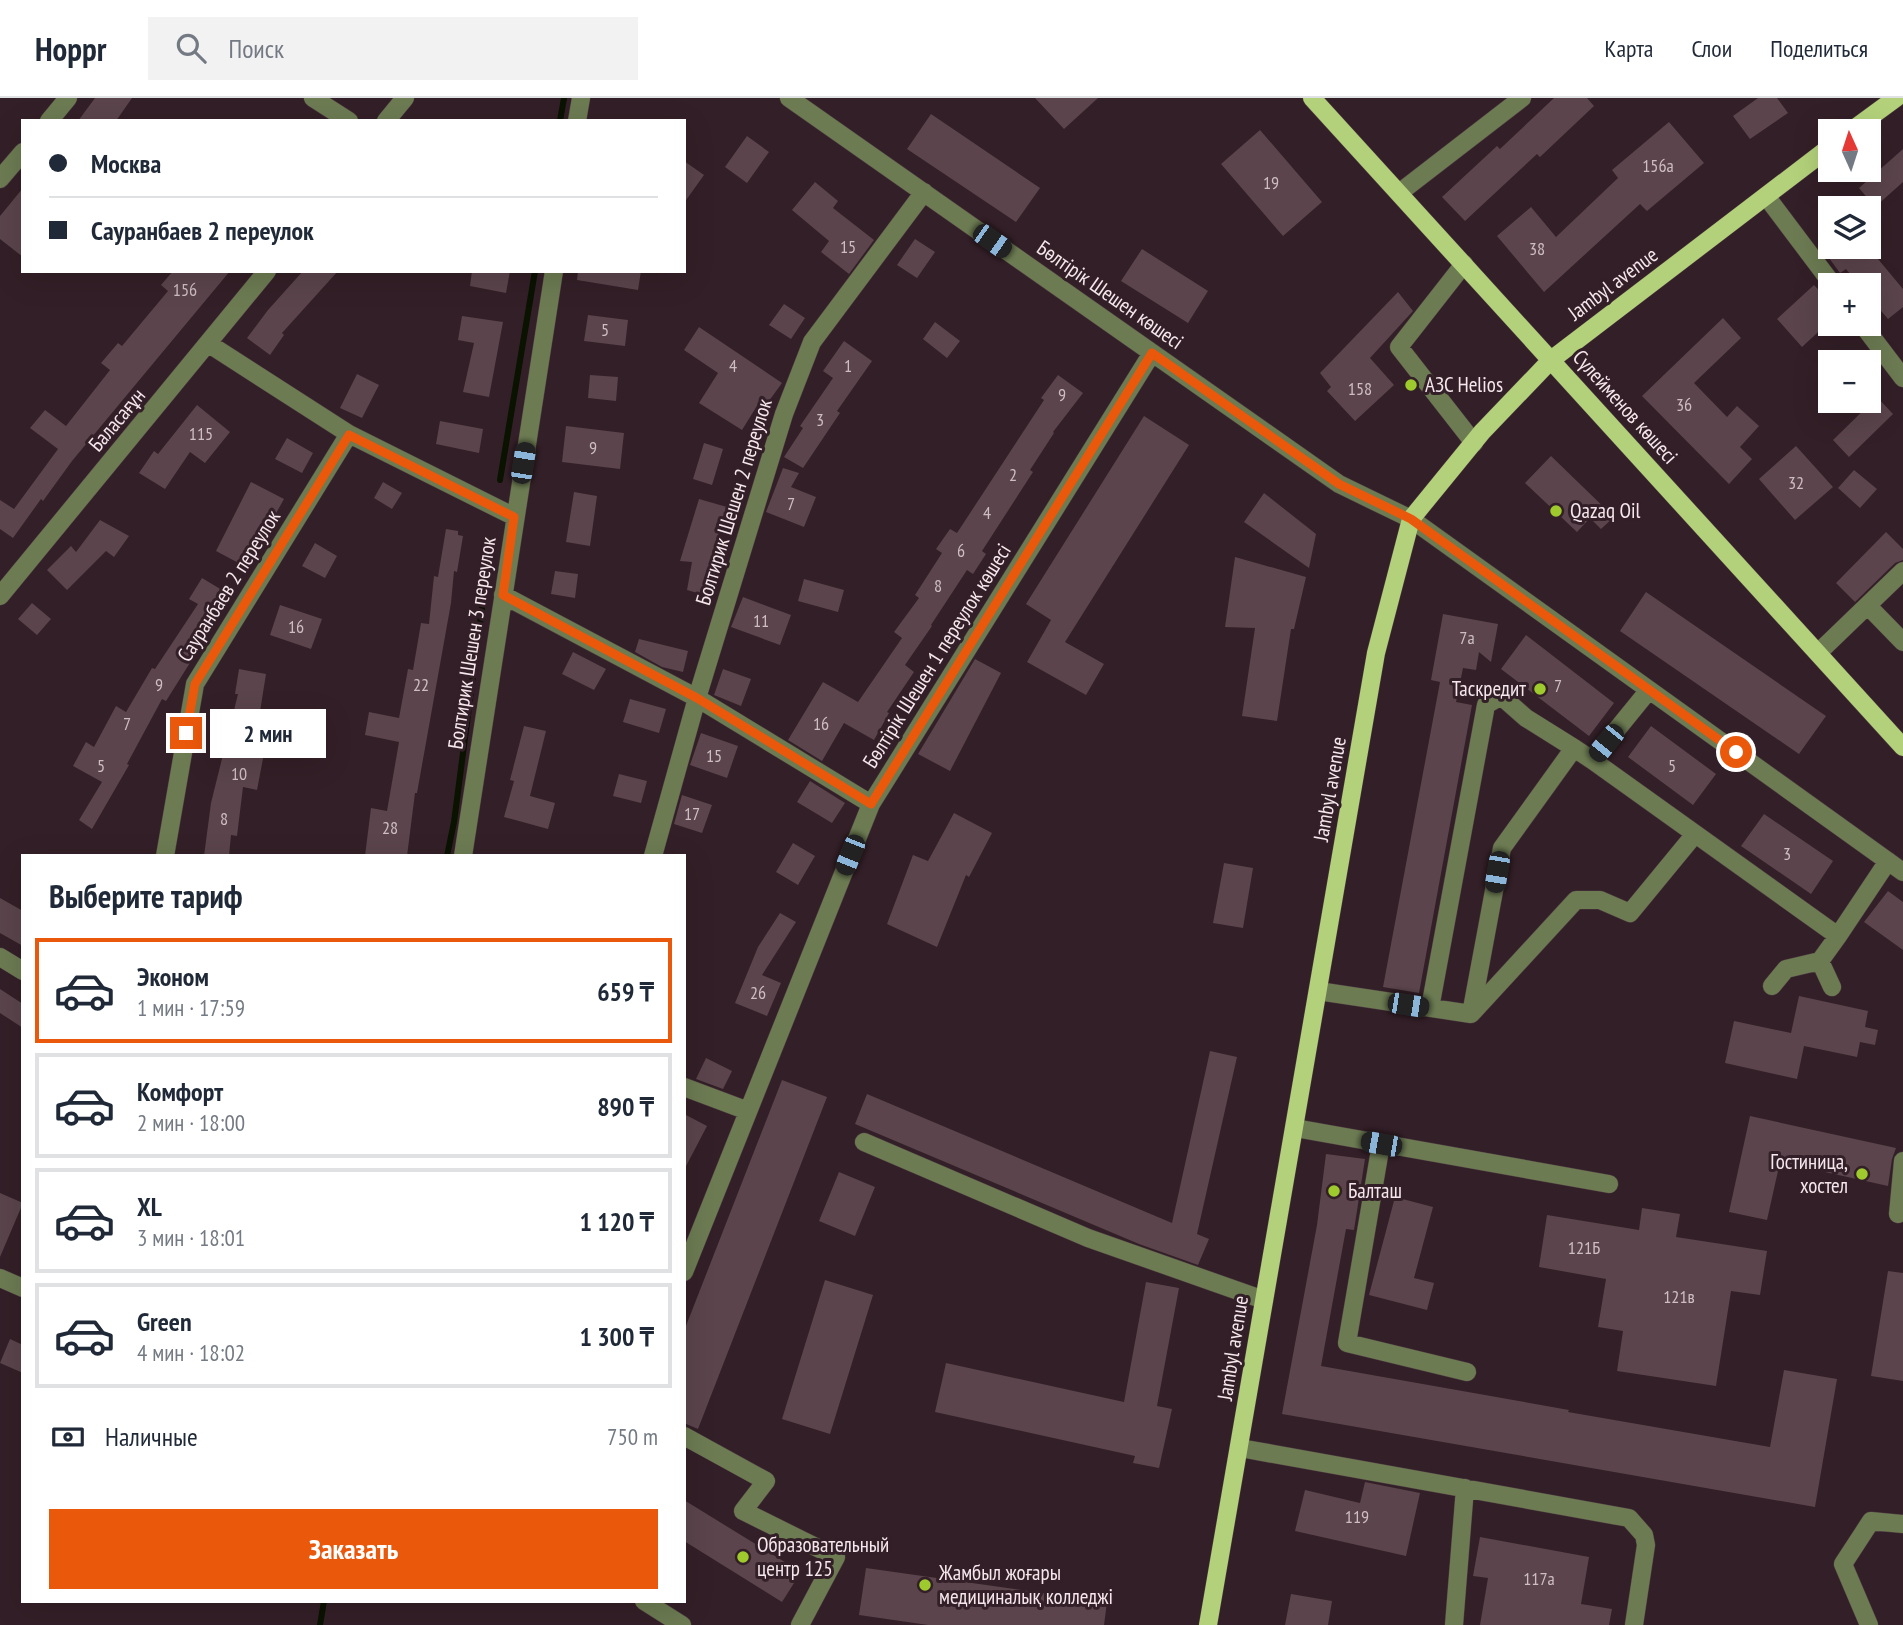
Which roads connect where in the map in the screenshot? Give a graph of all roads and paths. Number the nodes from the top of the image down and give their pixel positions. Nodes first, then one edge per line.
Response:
1 (68, 98) edge
2 (313, 98) edge
3 (405, 98) edge
4 (581, 98) edge
5 (789, 98) edge
6 (1312, 98) edge
7 (1522, 98) edge
8 (1896, 98) edge
9 (51, 119) edge
10 (346, 119) edge
11 (388, 119) edge
12 (578, 119) edge
13 (1867, 119) edge
14 (21, 154) edge
15 (1818, 156) edge
16 (0, 179) edge
17 (924, 192) junction
18 (1399, 193) junction
19 (1766, 196) junction
20 (1464, 264) junction
21 (265, 273) edge
22 (554, 273) edge
23 (1824, 273) edge
24 (1871, 336) edge
25 (209, 344) junction
26 (1152, 353) junction
27 (1551, 360) junction
28 (1903, 378) edge
29 (349, 435) junction
30 (1474, 443) junction
31 (514, 517) junction
32 (1411, 519) junction
33 (1903, 571) edge
34 (503, 595) junction
35 (0, 596) edge
36 (1868, 606) junction
37 (1903, 642) edge
38 (1818, 653) junction
39 (1649, 690) junction
40 (697, 698) junction
41 (1903, 747) edge
42 (1574, 748) junction
43 (1592, 761) junction
44 (871, 804) junction
45 (1695, 834) junction
46 (165, 854) edge
47 (463, 854) edge
48 (654, 854) edge
49 (1896, 866) edge
50 (1839, 936) junction
51 (0, 957) edge
52 (1820, 961) junction
53 (21, 970) edge
54 (1772, 986) dead end
55 (1832, 988) dead end
56 (1318, 991) junction
57 (1430, 1008) junction
58 (1471, 1014) junction
59 (686, 1088) edge
60 (748, 1111) junction
61 (1295, 1128) junction
62 (864, 1142) dead end
63 (1381, 1144) junction
64 (1903, 1161) edge
65 (1609, 1184) dead end
66 (1898, 1214) dead end
67 (686, 1267) edge
68 (0, 1278) edge
69 (21, 1287) edge
70 (1264, 1300) junction
71 (1467, 1372) dead end
72 (686, 1437) edge
73 (1240, 1448) junction
74 (1465, 1488) junction
75 (1903, 1524) edge
76 (647, 1603) edge
77 (682, 1625) edge
78 (800, 1625) edge
79 (1208, 1625) edge
80 (1454, 1625) edge
81 (1634, 1625) edge
82 (1869, 1625) edge

1 - 9 street
2 - 10 street
3 - 11 street
4 - 12 street
5 - 17 street, Бөлтірік Шешен көшесі
6 - 18 main road, Сүлейменов көшесі
7 - 18 street
8 - 13 main road
14 - 16 street
15 - 19 main road, Jambyl avenue
17 - 26 street, Бөлтірік Шешен көшесі
17 - 40 street, Болтирик Шешен 2 переулок
18 - 20 main road, Сүлейменов көшесі
19 - 23 street
19 - 27 main road, Jambyl avenue
20 - 27 main road, Сүлейменов көшесі
20 - 30 street
21 - 25 street, Баласағұн
22 - 31 street, Болтирик Шешен 3 переулок
24 - 28 street
25 - 29 street
25 - 35 street, Баласағұн
26 - 32 street, Бөлтірік Шешен көшесі
26 - 44 street, Бөлтірік Шешен 1 переулок көшесі
27 - 30 main road, Jambyl avenue
27 - 38 main road, Сүлейменов көшесі
29 - 31 street
29 - 46 street, Сауранбаев 2 переулок
30 - 32 main road, Jambyl avenue
31 - 34 street, Болтирик Шешен 3 переулок
32 - 39 street, Бөлтірік Шешен көшесі
32 - 56 main road, Jambyl avenue
33 - 36 street
34 - 40 street
34 - 47 street, Болтирик Шешен 3 переулок
36 - 37 street
36 - 38 street
38 - 41 main road, Сүлейменов көшесі
39 - 43 street
39 - 49 street, Бөлтірік Шешен көшесі
40 - 44 street
40 - 48 street, Болтирик Шешен 2 переулок
42 - 43 street
42 - 57 street
42 - 58 street
43 - 45 street
44 - 60 street, Бөлтірік Шешен 1 переулок көшесі
45 - 50 street
45 - 58 street
49 - 50 street
50 - 52 street
51 - 53 street
52 - 54 street
52 - 55 street
56 - 57 street
56 - 61 main road, Jambyl avenue
57 - 58 street
59 - 60 street
60 - 67 street, Бөлтірік Шешен 1 переулок көшесі
61 - 63 street
61 - 70 main road, Jambyl avenue
62 - 70 street
63 - 65 street
63 - 71 street
64 - 66 street
68 - 69 street
70 - 73 main road, Jambyl avenue
72 - 78 street
73 - 74 street
73 - 79 main road, Jambyl avenue
74 - 80 street
74 - 81 street
75 - 82 street
76 - 77 street

